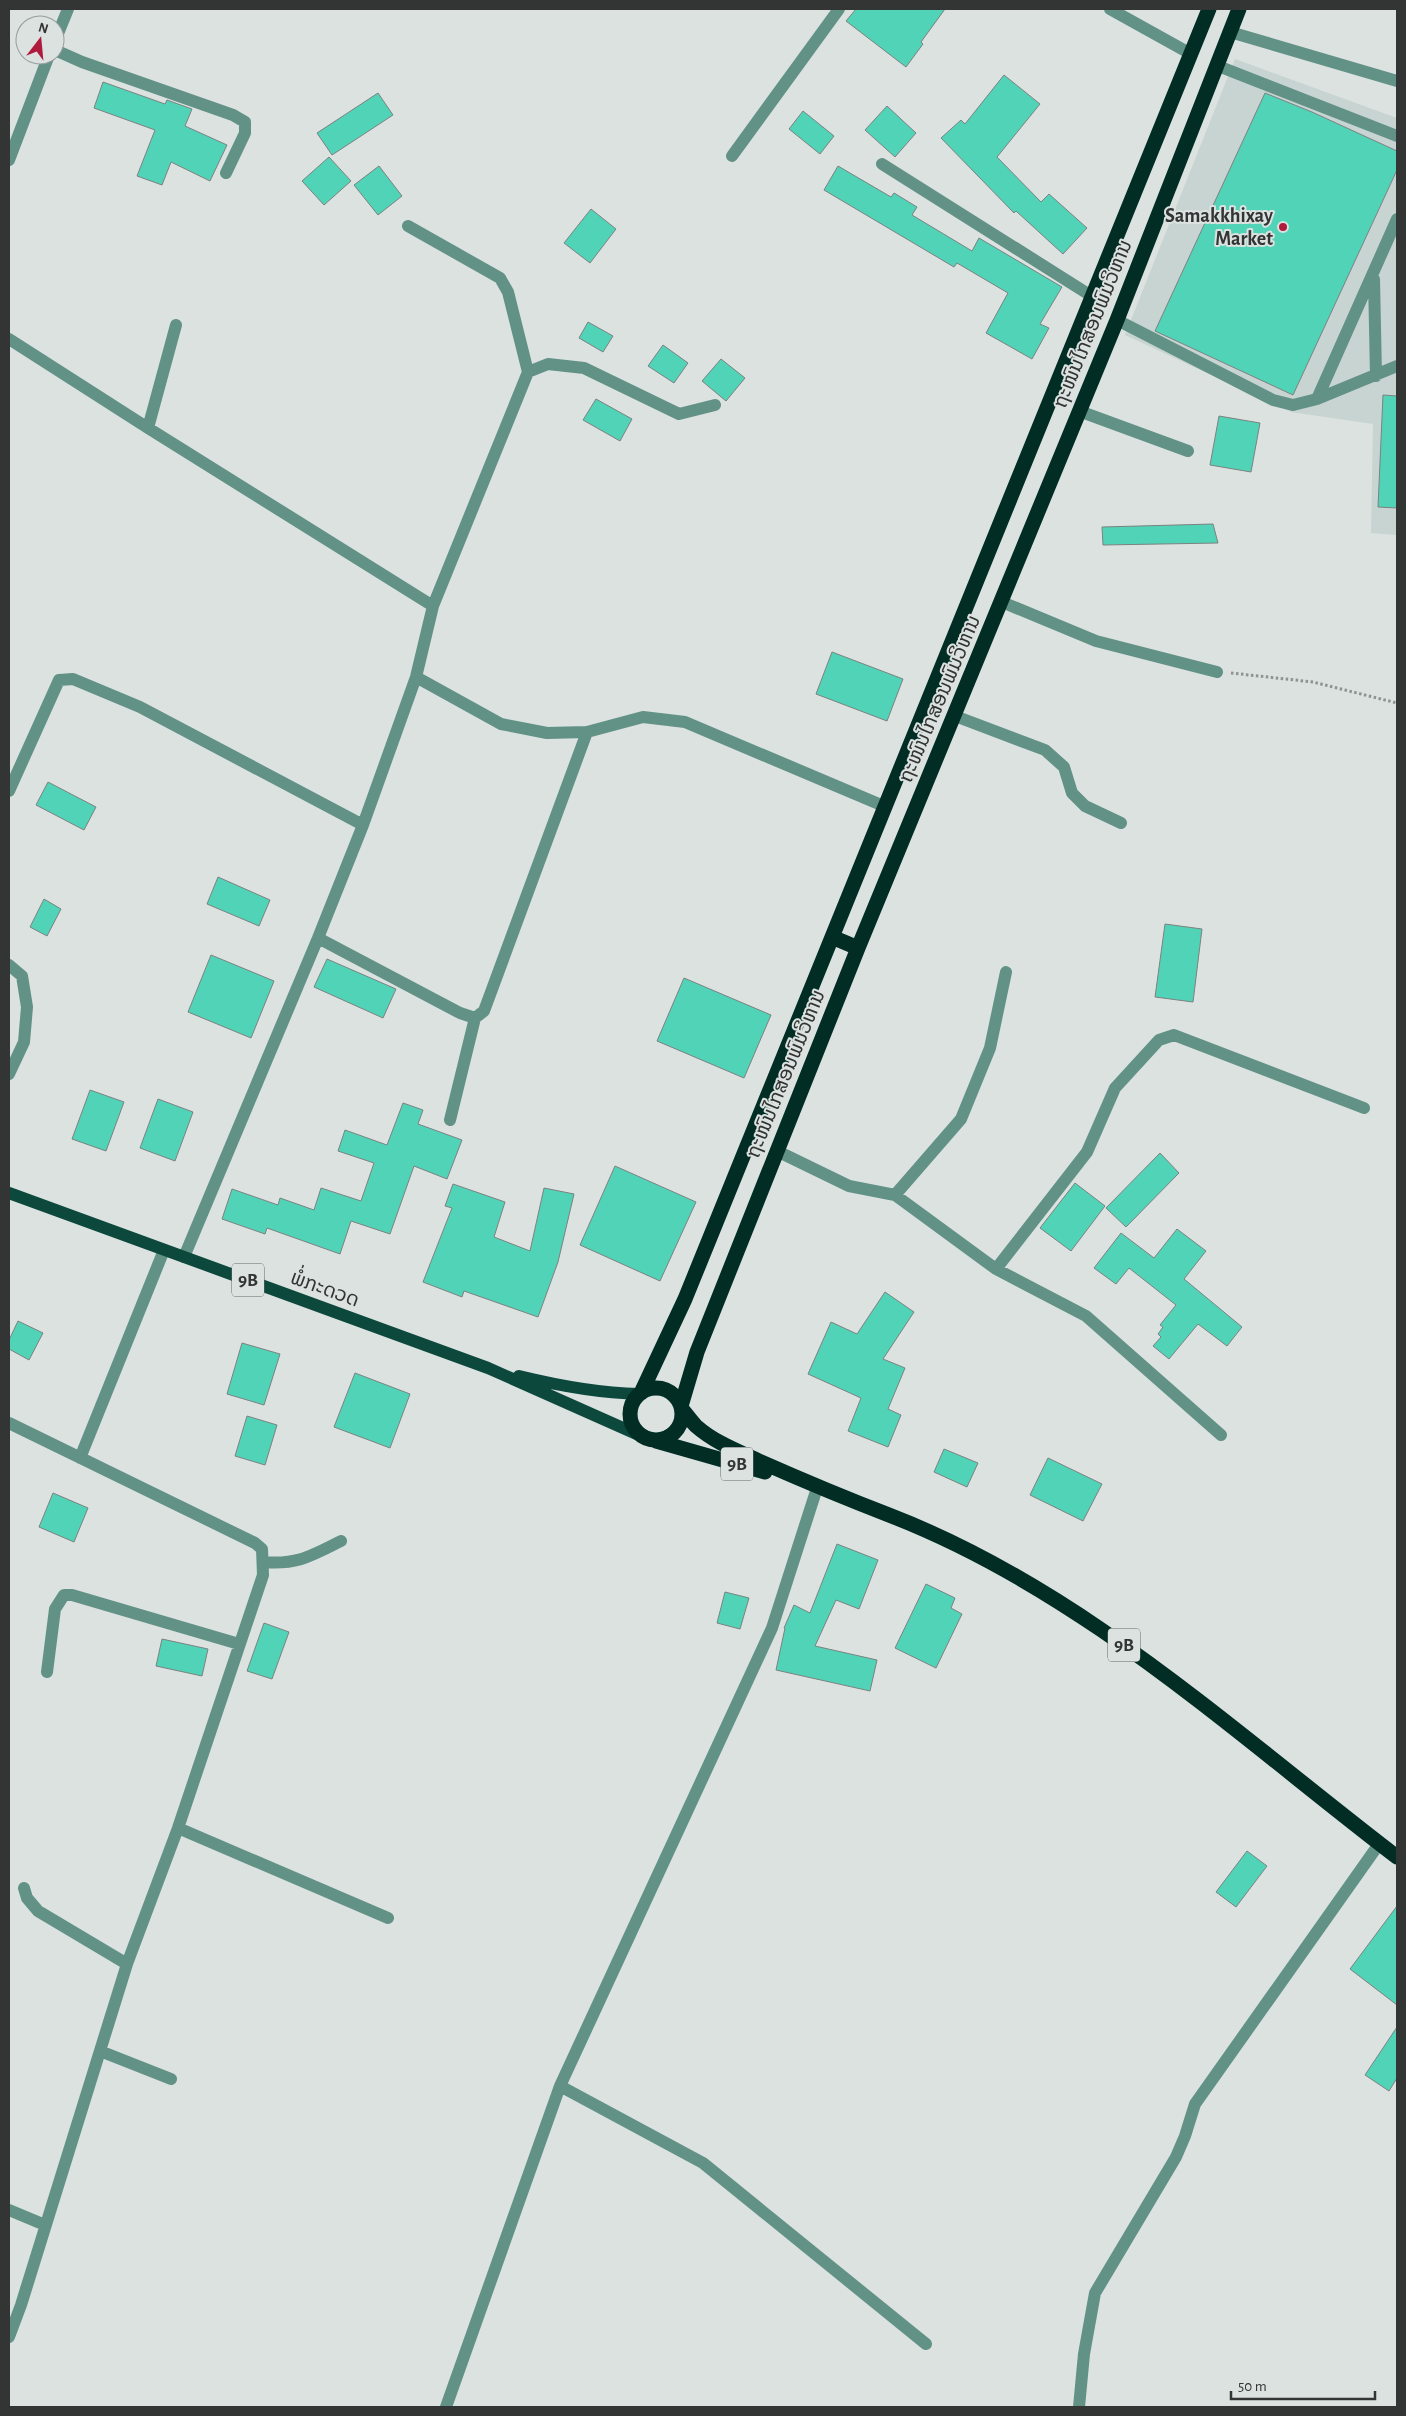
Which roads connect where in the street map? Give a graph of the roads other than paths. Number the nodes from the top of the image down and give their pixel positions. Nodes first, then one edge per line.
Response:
1 (839, 9) edge
2 (1110, 9) edge
3 (1209, 9) edge
4 (1239, 9) edge
5 (1230, 32) junction
6 (65, 54) edge
7 (1191, 54) junction
8 (46, 65) edge
9 (1218, 66) junction
10 (1397, 81) edge
11 (1397, 136) edge
12 (732, 156) dead end
13 (9, 160) edge
14 (882, 164) dead end
15 (226, 173) dead end
16 (1397, 219) edge
17 (408, 226) dead end
18 (1374, 274) junction
19 (1093, 297) junction
20 (1117, 320) junction
21 (176, 325) dead end
22 (9, 339) edge
23 (1397, 366) edge
24 (528, 372) junction
25 (1376, 376) junction
26 (1317, 399) junction
27 (715, 405) dead end
28 (1079, 411) junction
29 (148, 428) junction
30 (1188, 451) dead end
31 (1002, 602) junction
32 (433, 606) junction
33 (1217, 672) road end
34 (416, 677) junction
35 (955, 716) junction
36 (587, 732) junction
37 (9, 791) edge
38 (886, 807) junction
39 (1121, 823) dead end
40 (363, 825) junction
41 (832, 937) junction
42 (318, 938) junction
43 (858, 948) junction
44 (9, 965) edge
45 (1006, 972) dead end
46 (475, 1018) junction
47 (9, 1074) edge
48 (1364, 1108) dead end
49 (450, 1120) dead end
50 (777, 1151) junction
51 (9, 1193) edge
52 (895, 1195) junction
53 (164, 1250) junction
54 (184, 1257) junction
55 (996, 1268) junction
56 (488, 1368) junction
57 (640, 1393) junction
58 (682, 1408) junction
59 (9, 1423) edge
60 (1221, 1435) dead end
61 (641, 1436) junction
62 (656, 1441) junction
63 (80, 1458) junction
64 (817, 1488) junction
65 (341, 1541) dead end
66 (262, 1562) junction
67 (239, 1644) junction
68 (47, 1672) dead end
69 (178, 1828) junction
70 (1380, 1844) junction
71 (1397, 1857) edge
72 (24, 1888) dead end
73 (388, 1918) dead end
74 (127, 1964) junction
75 (100, 2051) junction
76 (170, 2079) dead end
77 (560, 2086) junction
78 (9, 2210) edge
79 (45, 2225) junction
80 (9, 2337) edge
81 (926, 2344) dead end
82 (446, 2407) edge
83 (1079, 2407) edge

1 - 12 street
2 - 7 street
3 - 7 highway, ຖະໜົນໄກສອນພົມວິຫານ
4 - 5 highway, ຖະໜົນໄກສອນພົມວິຫານ
5 - 9 highway, ຖະໜົນໄກສອນພົມວິຫານ
5 - 10 street
6 - 15 street
7 - 19 highway, ຖະໜົນໄກສອນພົມວິຫານ
8 - 13 street
9 - 11 street
9 - 20 highway, ຖະໜົນໄກສອນພົມວິຫານ
14 - 19 street
16 - 18 street
17 - 24 street
18 - 25 street
18 - 26 street
19 - 38 highway, ຖະໜົນໄກສອນພົມວິຫານ
20 - 26 street
20 - 28 highway, ຖະໜົນໄກສອນພົມວິຫານ
21 - 29 street
22 - 29 street
23 - 25 street
24 - 27 street
24 - 32 street
25 - 26 street
28 - 30 street
28 - 31 highway, ຖະໜົນໄກສອນພົມວິຫານ
29 - 32 street
31 - 33 street
31 - 35 highway, ຖະໜົນໄກສອນພົມວິຫານ
32 - 34 street
34 - 36 street
34 - 40 street
35 - 39 street
35 - 43 highway, ຖະໜົນໄກສອນພົມວິຫານ
36 - 38 street
36 - 46 street
37 - 40 street
38 - 41 highway, ຖະໜົນໄກສອນພົມວິຫານ
40 - 42 street
41 - 43 highway
41 - 57 highway, ຖະໜົນໄກສອນພົມວິຫານ
42 - 46 street
42 - 54 street
43 - 50 highway, ຖະໜົນໄກສອນພົມວິຫານ
44 - 47 street
45 - 52 street
46 - 49 street
48 - 55 street
50 - 52 street
50 - 58 highway, ຖະໜົນໄກສອນພົມວິຫານ
51 - 53 main road, ພໍ່ກະດວດ / 9B
52 - 55 street
53 - 54 main road, ພໍ່ກະດວດ / 9B
53 - 63 street
54 - 56 main road, ພໍ່ກະດວດ / 9B
55 - 60 street
56 - 57 main road, 9B
56 - 61 main road, 9B
57 - 58 highway
57 - 61 highway
58 - 62 highway
58 - 64 highway, 9B
59 - 63 street
61 - 62 highway
62 - 64 highway, 9B
63 - 66 street
64 - 70 highway, 9B
64 - 77 street
65 - 66 street
66 - 67 street
67 - 68 street
67 - 69 street
69 - 73 street
69 - 74 street
70 - 71 highway, 9B
70 - 83 street
72 - 74 street
74 - 75 street
75 - 76 street
75 - 79 street
77 - 81 street
77 - 82 street
78 - 79 street
79 - 80 street

